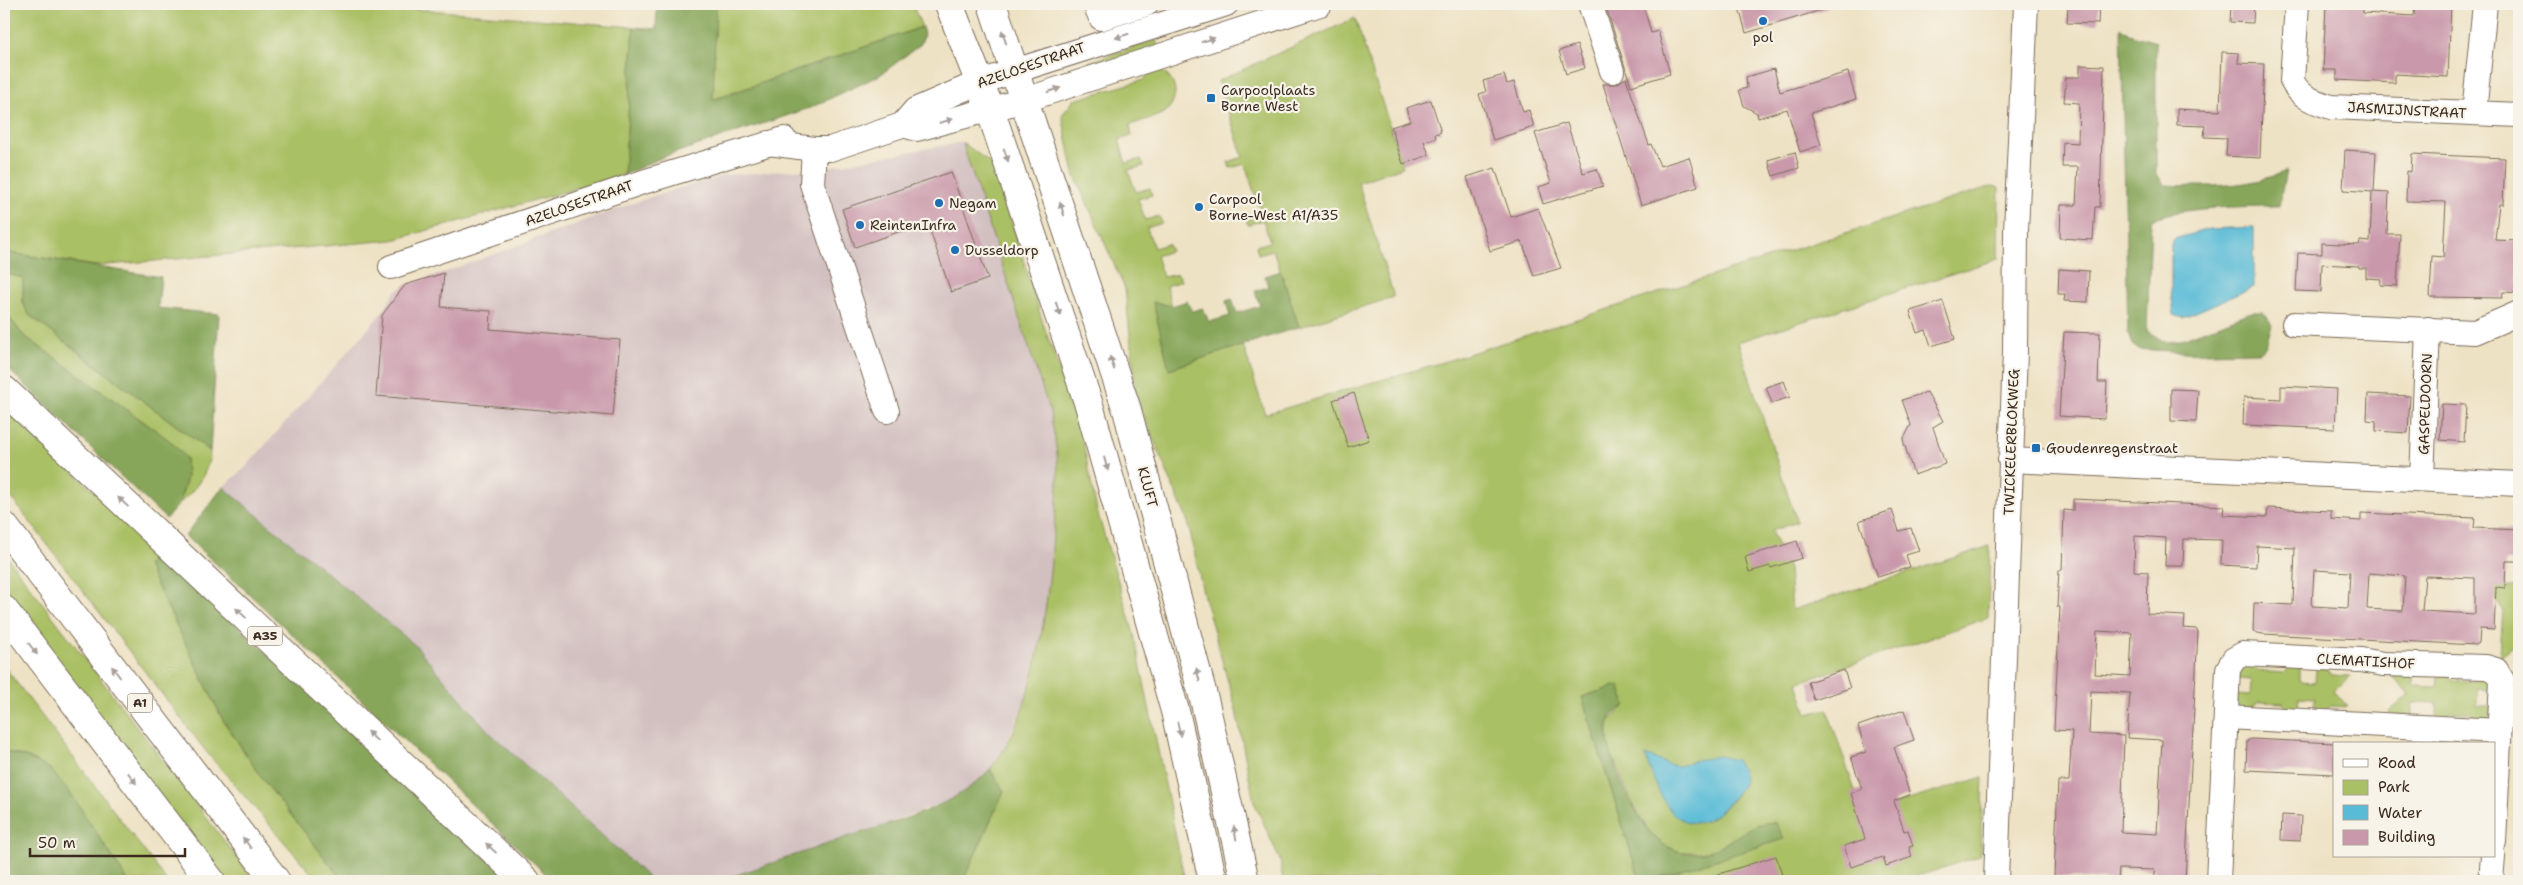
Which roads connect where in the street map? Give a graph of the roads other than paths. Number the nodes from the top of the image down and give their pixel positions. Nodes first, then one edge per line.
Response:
1 (948, 4) edge
2 (992, 4) edge
3 (1146, 4) edge
4 (1226, 4) edge
5 (1320, 4) edge
6 (1590, 4) edge
7 (2026, 4) edge
8 (2297, 4) edge
9 (2484, 4) edge
10 (1098, 11) edge
11 (1168, 22) junction
12 (1178, 50) junction
13 (1015, 71) junction
14 (1612, 71) dead end
15 (980, 82) junction
16 (1025, 100) junction
17 (990, 109) junction
18 (2474, 113) junction
19 (2519, 115) edge
20 (902, 125) junction
21 (810, 141) junction
22 (391, 267) dead end
23 (2519, 313) edge
24 (2294, 324) dead end
25 (2428, 329) junction
26 (4, 390) edge
27 (887, 411) dead end
28 (2010, 460) junction
29 (2422, 479) junction
30 (2519, 484) edge
31 (4, 526) edge
32 (4, 610) edge
33 (2226, 717) junction
34 (2499, 731) junction
35 (2496, 807) edge
36 (2493, 858) edge
37 (211, 881) edge
38 (276, 881) edge
39 (526, 881) edge
40 (1213, 881) edge
41 (1245, 881) edge
42 (1996, 881) edge
43 (2218, 881) edge
44 (2491, 881) edge

1 - 15 main road
13 -> 2 main road, KLUFT
3 - 10 street
4 - 11 street, AZELOSESTRAAT
12 -> 5 street, AZELOSESTRAAT
6 - 14 street
7 - 28 street, TWICKELERBLOKWEG
8 - 18 street, JASMIJNSTRAAT
9 - 18 street
11 - 12 street
11 -> 13 street, AZELOSESTRAAT
16 -> 12 street, AZELOSESTRAAT
13 - 15 street, AZELOSESTRAAT
13 - 16 main road, KLUFT
15 - 17 main road
15 - 20 street, AZELOSESTRAAT
16 - 17 street, AZELOSESTRAAT
41 -> 16 main road, KLUFT
20 -> 17 street, AZELOSESTRAAT
17 -> 40 main road
18 - 19 street, JASMIJNSTRAAT
20 - 21 street, AZELOSESTRAAT
21 - 22 street, AZELOSESTRAAT
21 - 27 street
23 - 25 street
24 - 25 street
25 - 29 street, GASPELDOORN
39 -> 26 main road, A35
28 - 29 street
28 - 42 street, TWICKELERBLOKWEG
29 - 30 street
38 -> 31 main road, A1
32 -> 37 main road
33 - 34 street
33 - 34 street, CLEMATISHOF
33 - 43 street, CLEMATISHOF
34 - 35 street, CLEMATISHOF
36 - 44 street

